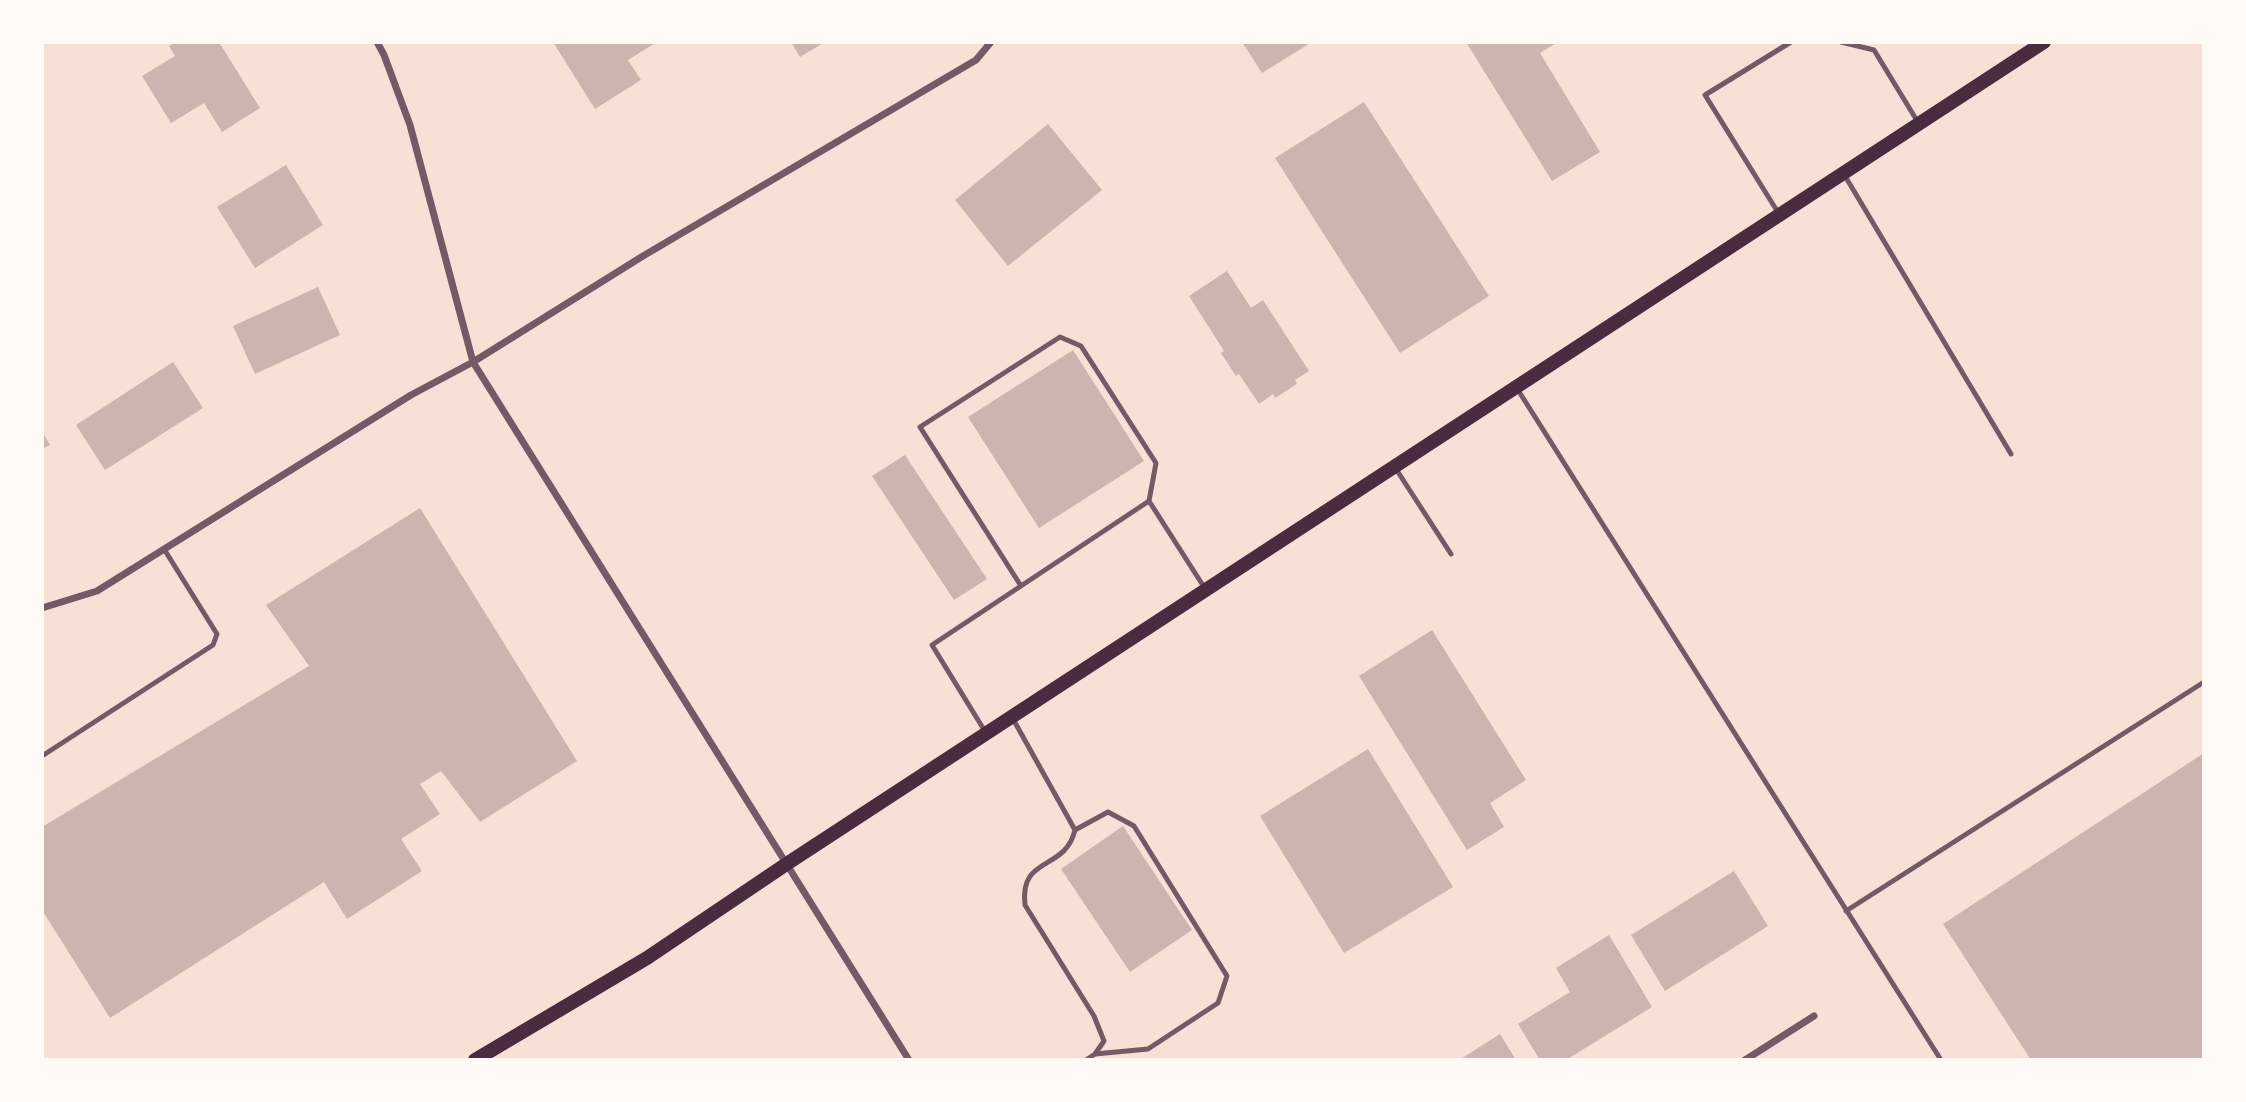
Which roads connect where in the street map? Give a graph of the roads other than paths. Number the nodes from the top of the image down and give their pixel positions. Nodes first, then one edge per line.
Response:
1 (377, 42) edge
2 (991, 42) edge
3 (1791, 42) edge
4 (1840, 42) edge
5 (2044, 42) edge
6 (1919, 124) junction
7 (1843, 173) junction
8 (1779, 214) junction
9 (473, 362) junction
10 (1516, 387) junction
11 (2011, 454) dead end
12 (1395, 466) junction
13 (1149, 501) junction
14 (164, 549) junction
15 (1451, 554) dead end
16 (1021, 586) junction
17 (1206, 590) junction
18 (42, 608) edge
19 (2204, 682) edge
20 (1012, 717) junction
21 (986, 734) junction
22 (42, 756) edge
23 (1075, 830) junction
24 (788, 863) junction
25 (1846, 911) junction
26 (1814, 1016) dead end
27 (1095, 1054) junction
28 (475, 1060) edge
29 (909, 1060) edge
30 (1086, 1060) edge
31 (1745, 1060) edge
32 (1941, 1060) edge

1 - 9 street
2 - 9 street
3 - 8 lane
4 - 6 lane
5 - 6 main road
6 - 7 main road
7 - 8 main road
7 - 11 lane
8 - 10 main road
9 - 14 street
9 - 24 street
10 - 12 main road
10 - 25 lane
12 - 15 lane
12 - 17 main road
13 - 16 lane
13 - 16 lane
13 - 17 lane
14 - 18 street
14 - 22 lane
16 - 21 lane
17 - 20 main road
19 - 25 lane
20 - 21 main road
20 - 23 lane
21 - 24 main road
23 - 27 lane
23 - 27 lane
24 - 28 main road
24 - 29 street
25 - 32 lane
26 - 31 street
27 - 30 lane

